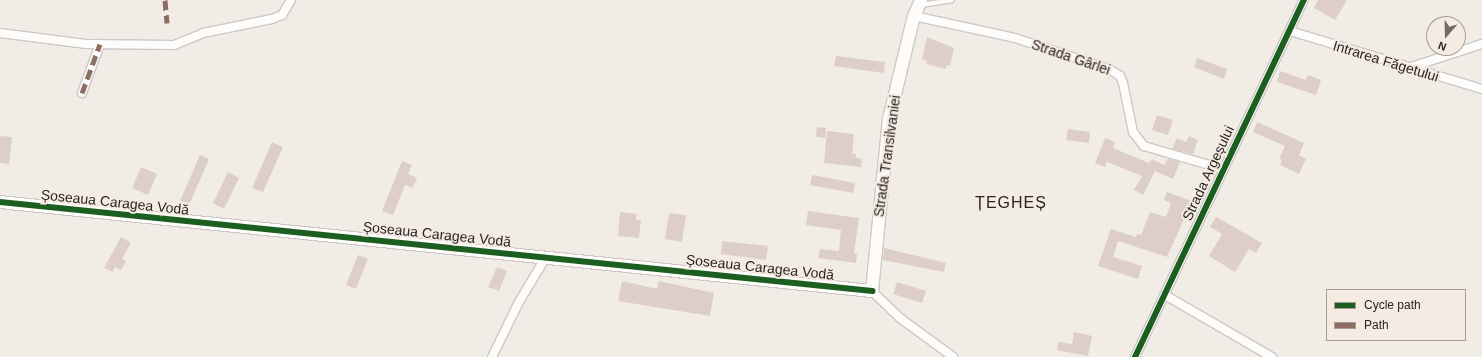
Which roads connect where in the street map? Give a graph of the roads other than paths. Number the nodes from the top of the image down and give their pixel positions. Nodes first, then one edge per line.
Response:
1 (291, 0) edge
2 (952, 0) edge
3 (1304, 0) edge
4 (918, 7) edge
5 (1290, 31) junction
6 (0, 33) edge
7 (100, 44) junction
8 (1482, 44) edge
9 (1408, 68) junction
10 (1482, 89) edge
11 (82, 93) dead end
12 (1223, 169) junction
13 (0, 202) edge
14 (546, 257) junction
15 (872, 291) junction
16 (1165, 295) junction
17 (492, 357) edge
18 (953, 357) edge
19 (1135, 357) edge
20 (1272, 357) edge

1 - 7 street
2 - 4 lane
3 - 5 street, Strada Argeșului
4 - 12 street, Strada Gârlei
4 - 15 street, Strada Transilvaniei
5 - 9 street, Intrarea Făgetului
5 - 12 street, Strada Argeșului
6 - 7 street
7 - 11 street
8 - 9 street
9 - 10 street, Intrarea Făgetului
12 - 16 street, Strada Argeșului
13 - 14 street, Șoseaua Caragea Vodă
14 - 15 street, Șoseaua Caragea Vodă
14 - 17 street
15 - 18 street
16 - 19 street, Strada Argeșului
16 - 20 street

